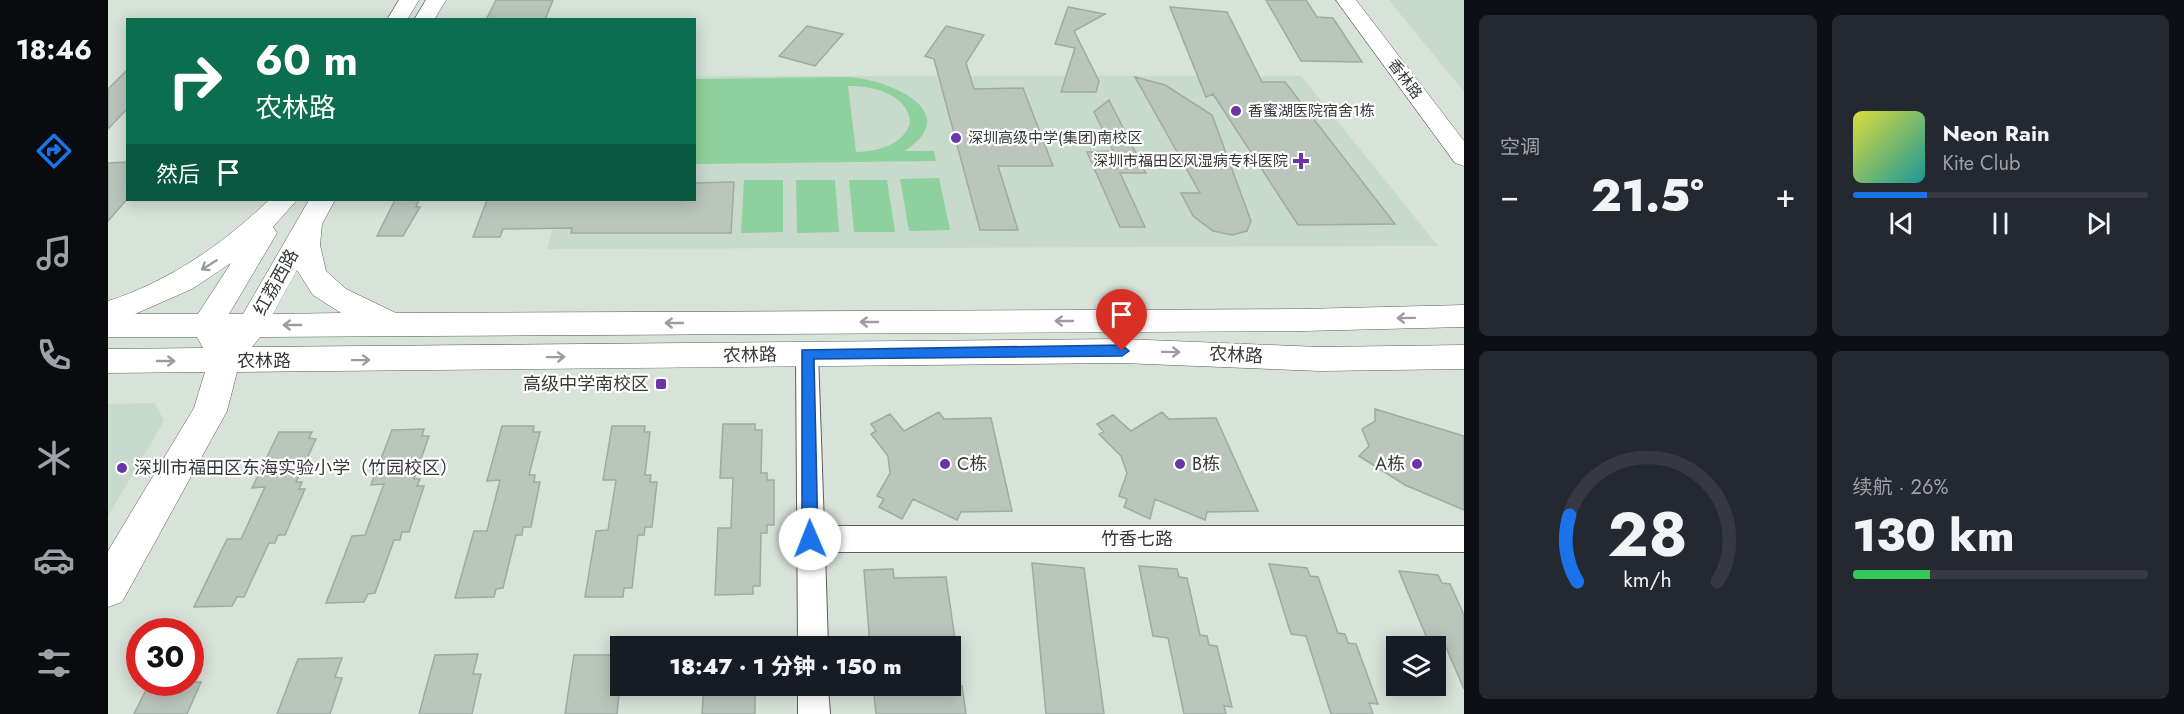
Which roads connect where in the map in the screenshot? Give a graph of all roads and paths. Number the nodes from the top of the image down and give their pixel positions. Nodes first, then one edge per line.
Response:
1 (409, 0) edge
2 (436, 0) edge
3 (1346, 0) edge
4 (1364, 0) edge
5 (398, 18) edge
6 (425, 18) edge
7 (1421, 86) junction
8 (1454, 123) edge
9 (1464, 158) edge
10 (283, 201) edge
11 (283, 201) edge
12 (319, 206) edge
13 (108, 312) edge
14 (1464, 316) edge
15 (207, 325) junction
16 (252, 325) junction
17 (414, 325) junction
18 (108, 326) edge
19 (807, 354) junction
20 (1464, 357) edge
21 (108, 361) edge
22 (224, 361) junction
23 (810, 539) junction
24 (1464, 539) edge
25 (108, 588) edge
26 (813, 636) edge
27 (813, 696) edge
28 (814, 714) edge

1 - 5 main road
2 - 6 main road
3 - 7 main road, 香林路
4 - 7 main road, 香林路
7 - 8 main road, 香林路
8 - 9 main road, 香林路
10 -> 13 main road
11 - 15 main road, 红荔西路
12 - 16 main road, 红荔西路
12 - 17 main road
14 -> 17 main road, 农林路
15 - 16 main road, 农林路
15 - 18 main road, 农林路
15 - 22 main road
17 -> 16 main road, 农林路
16 - 22 main road, 红荔西路
19 -> 20 main road, 农林路
22 -> 19 main road, 农林路
19 - 23 street
21 -> 22 main road, 农林路
22 - 25 main road, 红荔西路
23 - 24 street, 竹香七路
23 - 26 street
27 - 28 street

